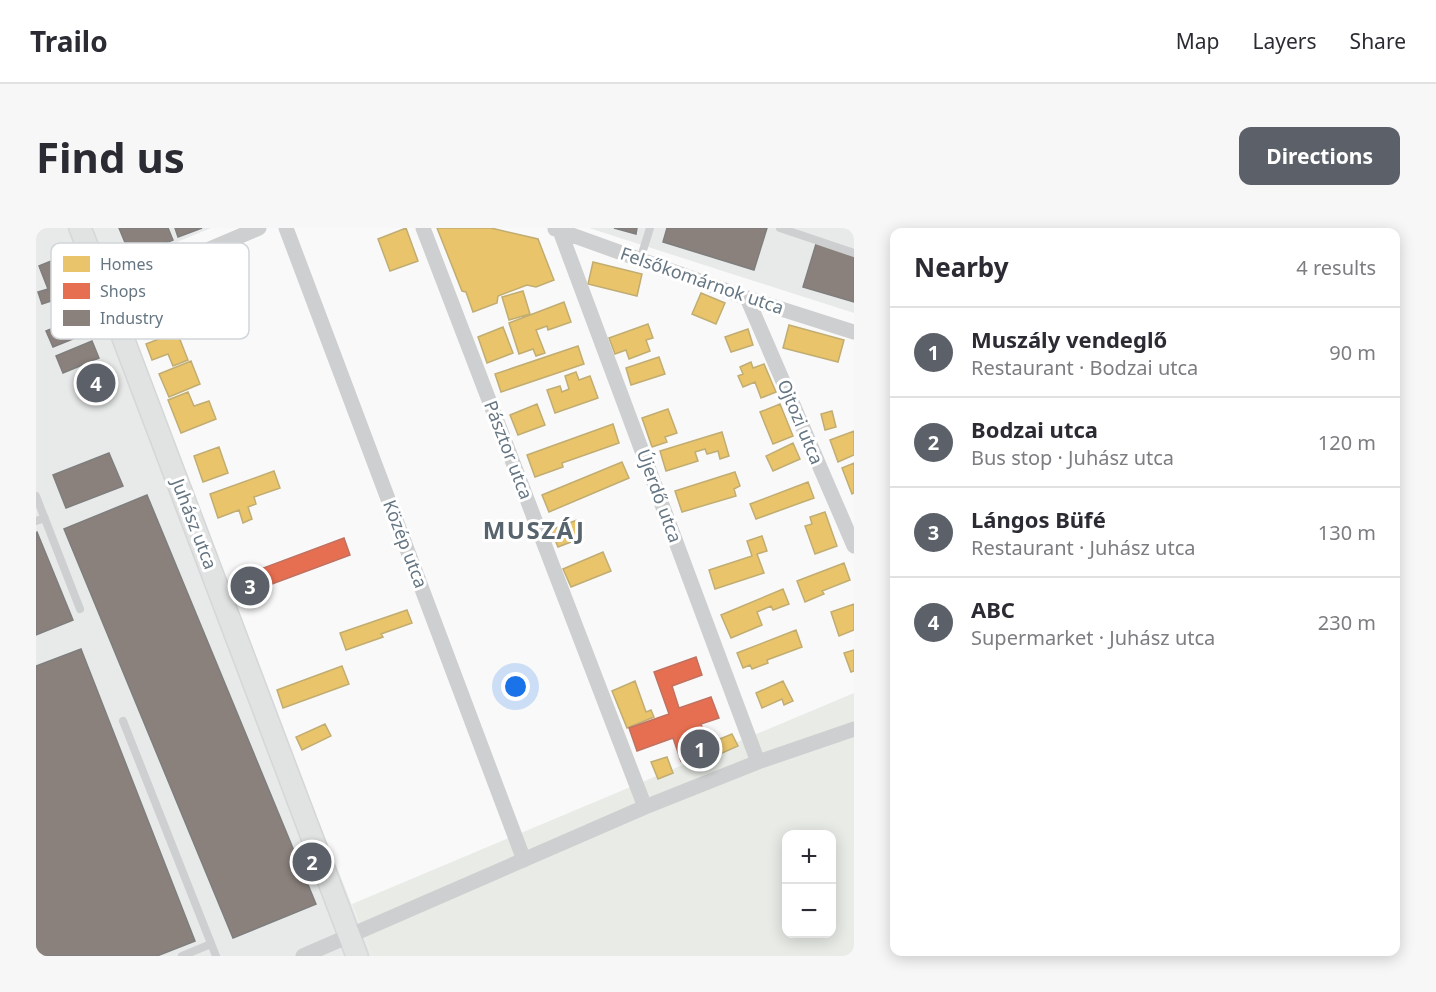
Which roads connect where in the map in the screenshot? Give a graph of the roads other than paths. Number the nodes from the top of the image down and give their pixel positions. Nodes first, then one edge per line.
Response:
1 (80, 228) edge
2 (259, 228) edge
3 (286, 228) edge
4 (423, 228) edge
5 (650, 228) edge
6 (780, 228) edge
7 (558, 229) edge
8 (86, 243) edge
9 (224, 243) edge
10 (854, 253) edge
11 (640, 260) junction
12 (747, 298) junction
13 (854, 332) edge
14 (123, 339) edge
15 (36, 496) edge
16 (45, 518) junction
17 (36, 522) edge
18 (854, 546) edge
19 (80, 609) dead end
20 (123, 721) dead end
21 (854, 729) edge
22 (758, 762) junction
23 (645, 807) junction
24 (524, 860) junction
25 (349, 936) junction
26 (211, 944) junction
27 (182, 956) edge
28 (216, 956) edge
29 (303, 956) edge
30 (357, 956) edge

1 - 8 street, Juhász utca
2 - 9 street
3 - 24 street, Közép utca
4 - 23 street, Pásztor utca
5 - 11 lane
6 - 10 lane
7 - 11 street, Felsőkomárnok utca
7 - 22 street, Újerdő utca
11 - 12 street, Felsőkomárnok utca
12 - 13 street, Felsőkomárnok utca
12 - 18 street, Ojtozi utca
14 - 25 street, Juhász utca
15 - 16 lane
16 - 17 lane
16 - 19 lane
20 - 26 lane
21 - 22 street
22 - 23 street
23 - 24 street
24 - 25 street
25 - 29 street
25 - 30 street, Juhász utca
26 - 27 lane
26 - 28 lane

